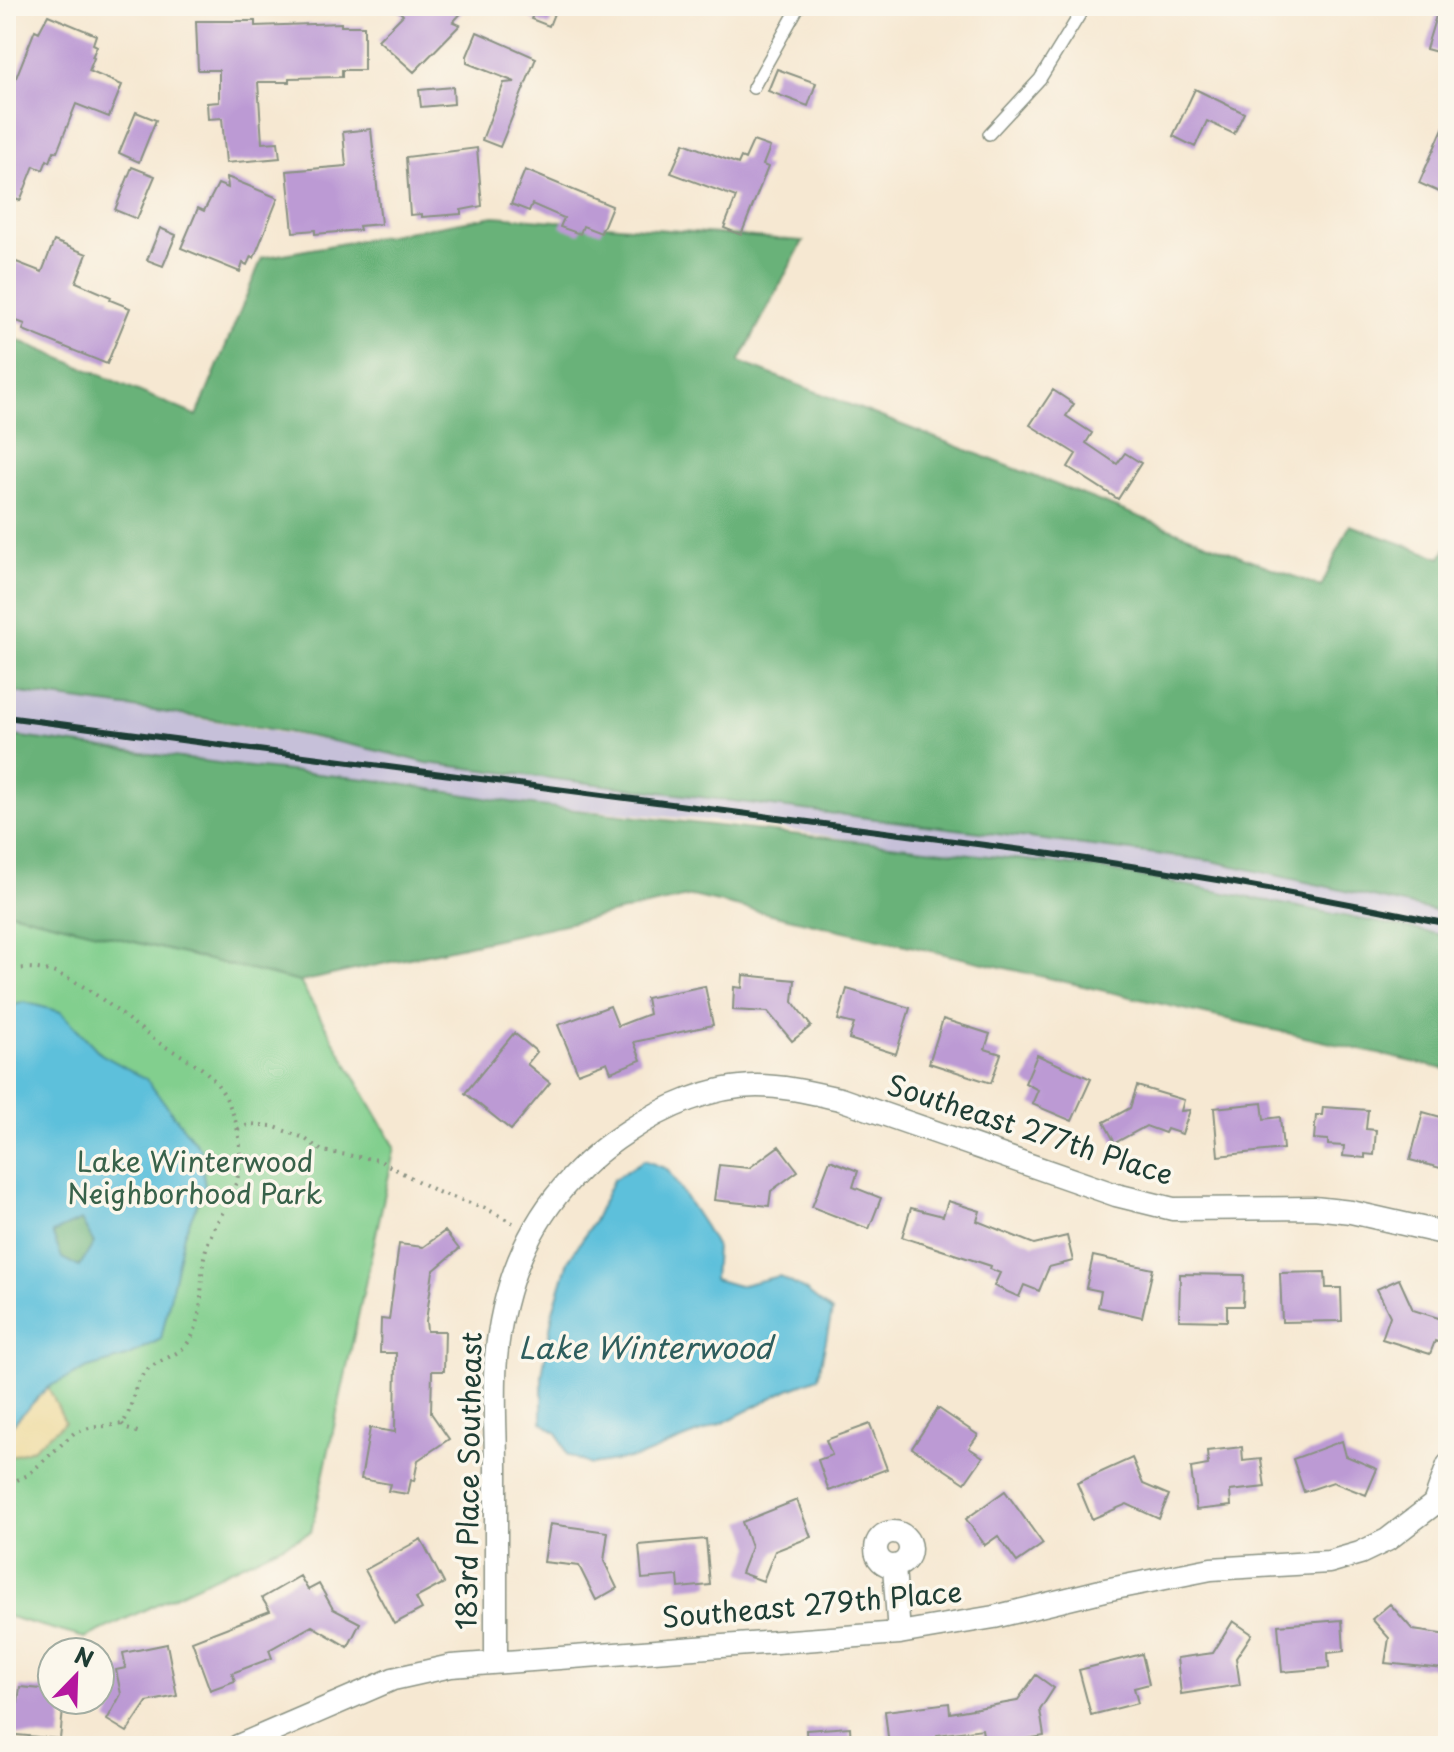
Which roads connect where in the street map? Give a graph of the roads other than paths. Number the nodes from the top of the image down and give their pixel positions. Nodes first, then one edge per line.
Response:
1 (10, 6) edge
2 (799, 6) edge
3 (1085, 6) edge
4 (6, 14) edge
5 (753, 88) dead end
6 (989, 134) dead end
7 (691, 1099) joint
8 (1448, 1234) edge
9 (1448, 1465) edge
10 (1441, 1510) edge
11 (894, 1567) dead end
12 (899, 1633) junction
13 (496, 1661) junction
14 (238, 1746) edge

1 - 4 lane
2 - 5 lane
3 - 6 lane
7 - 8 street, Southeast 277th Place
7 - 13 street, 183rd Place Southeast
9 - 10 street
10 - 12 street, Southeast 279th Place
11 - 12 street
12 - 13 street, Southeast 279th Place
13 - 14 street, Southeast 279th Place

